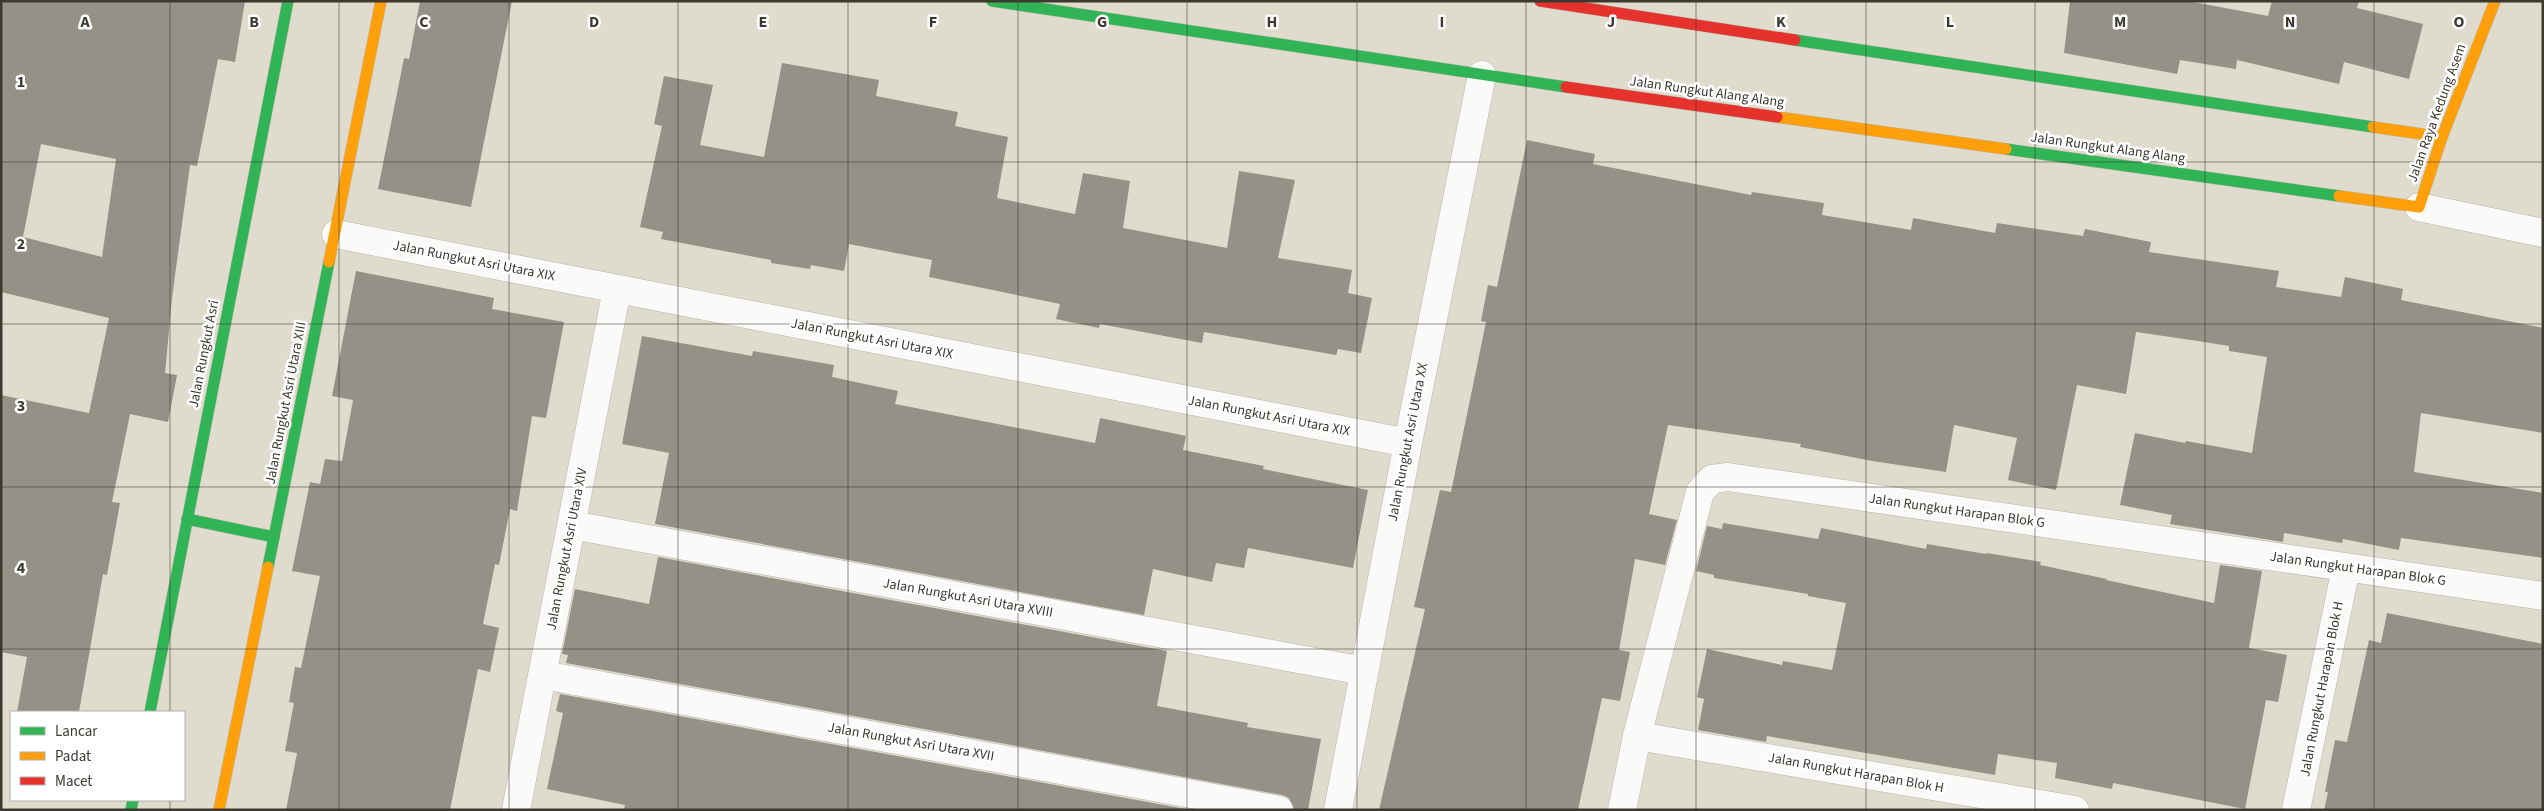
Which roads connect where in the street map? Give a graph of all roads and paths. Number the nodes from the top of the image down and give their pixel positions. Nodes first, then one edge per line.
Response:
1 (288, 1) edge
2 (381, 1) edge
3 (992, 1) edge
4 (1540, 1) edge
5 (2495, 1) edge
6 (1482, 75) junction
7 (2442, 137) junction
8 (2419, 207) junction
9 (2543, 233) edge
10 (336, 234) junction
11 (618, 289) junction
12 (1408, 443) junction
13 (187, 519) junction
14 (572, 525) junction
15 (274, 537) junction
16 (2346, 568) junction
17 (2543, 596) edge
18 (1364, 671) junction
19 (542, 675) junction
20 (150, 711) edge
21 (1637, 736) junction
22 (219, 810) edge
23 (516, 810) edge
24 (1279, 810) edge
25 (1338, 810) edge
26 (1622, 810) edge
27 (2076, 810) edge
28 (2296, 810) edge

1 - 13 street, Jalan Rungkut Asri
2 - 10 street, Jalan Rungkut Asri Utara XIII
3 - 6 street, Jalan Rungkut Alang Alang
4 - 7 street
5 - 7 street, Jalan Raya Kedung Asem
6 - 8 street, Jalan Rungkut Alang Alang
6 - 12 street, Jalan Rungkut Asri Utara XX
7 - 8 street, Jalan Raya Kedung Asem
8 - 9 street
10 - 11 street, Jalan Rungkut Asri Utara XIX
10 - 15 street, Jalan Rungkut Asri Utara XIII
11 - 12 street, Jalan Rungkut Asri Utara XIX
11 - 14 street, Jalan Rungkut Asri Utara XIV
12 - 18 street, Jalan Rungkut Asri Utara XX
13 - 15 street
13 - 20 street, Jalan Rungkut Asri
14 - 18 street, Jalan Rungkut Asri Utara XVIII
14 - 19 street, Jalan Rungkut Asri Utara XIV
15 - 22 street, Jalan Rungkut Asri Utara XIII
16 - 17 street, Jalan Rungkut Harapan Blok G
16 - 21 street, Jalan Rungkut Harapan Blok G
16 - 28 street, Jalan Rungkut Harapan Blok H
18 - 25 street, Jalan Rungkut Asri Utara XX
19 - 23 street, Jalan Rungkut Asri Utara XIV
19 - 24 street, Jalan Rungkut Asri Utara XVII
21 - 26 street, Jalan Rungkut Harapan Blok G
21 - 27 street, Jalan Rungkut Harapan Blok H

